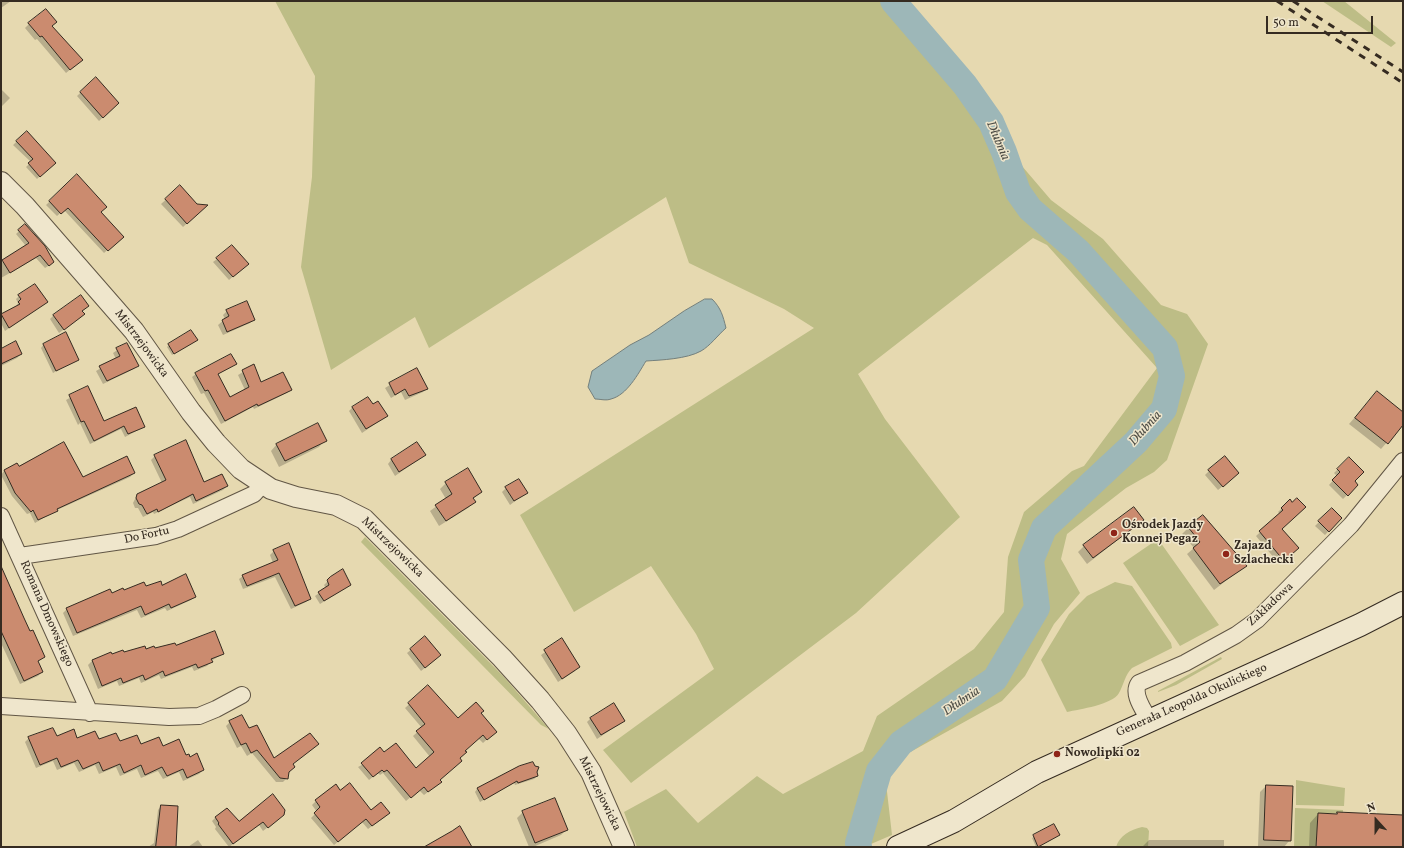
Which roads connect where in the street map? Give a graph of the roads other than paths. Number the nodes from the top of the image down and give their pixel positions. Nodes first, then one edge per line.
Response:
1 (1, 182) edge
2 (1403, 461) edge
3 (262, 485) junction
4 (1, 516) edge
5 (20, 556) junction
6 (1403, 603) edge
7 (242, 695) dead end
8 (1, 706) edge
9 (90, 713) junction
10 (1149, 720) junction
11 (624, 847) edge
12 (898, 847) edge

1 - 3 street, Mistrzejowicka
2 - 10 street, Zakładowa
3 - 5 street, Do Fortu
3 - 11 street, Mistrzejowicka
4 - 5 street, Romana Dmowskiego
5 - 9 street, Romana Dmowskiego
6 - 10 main road, Generała Leopolda Okulickiego
7 - 9 street
8 - 9 street
10 - 12 main road, Generała Leopolda Okulickiego

